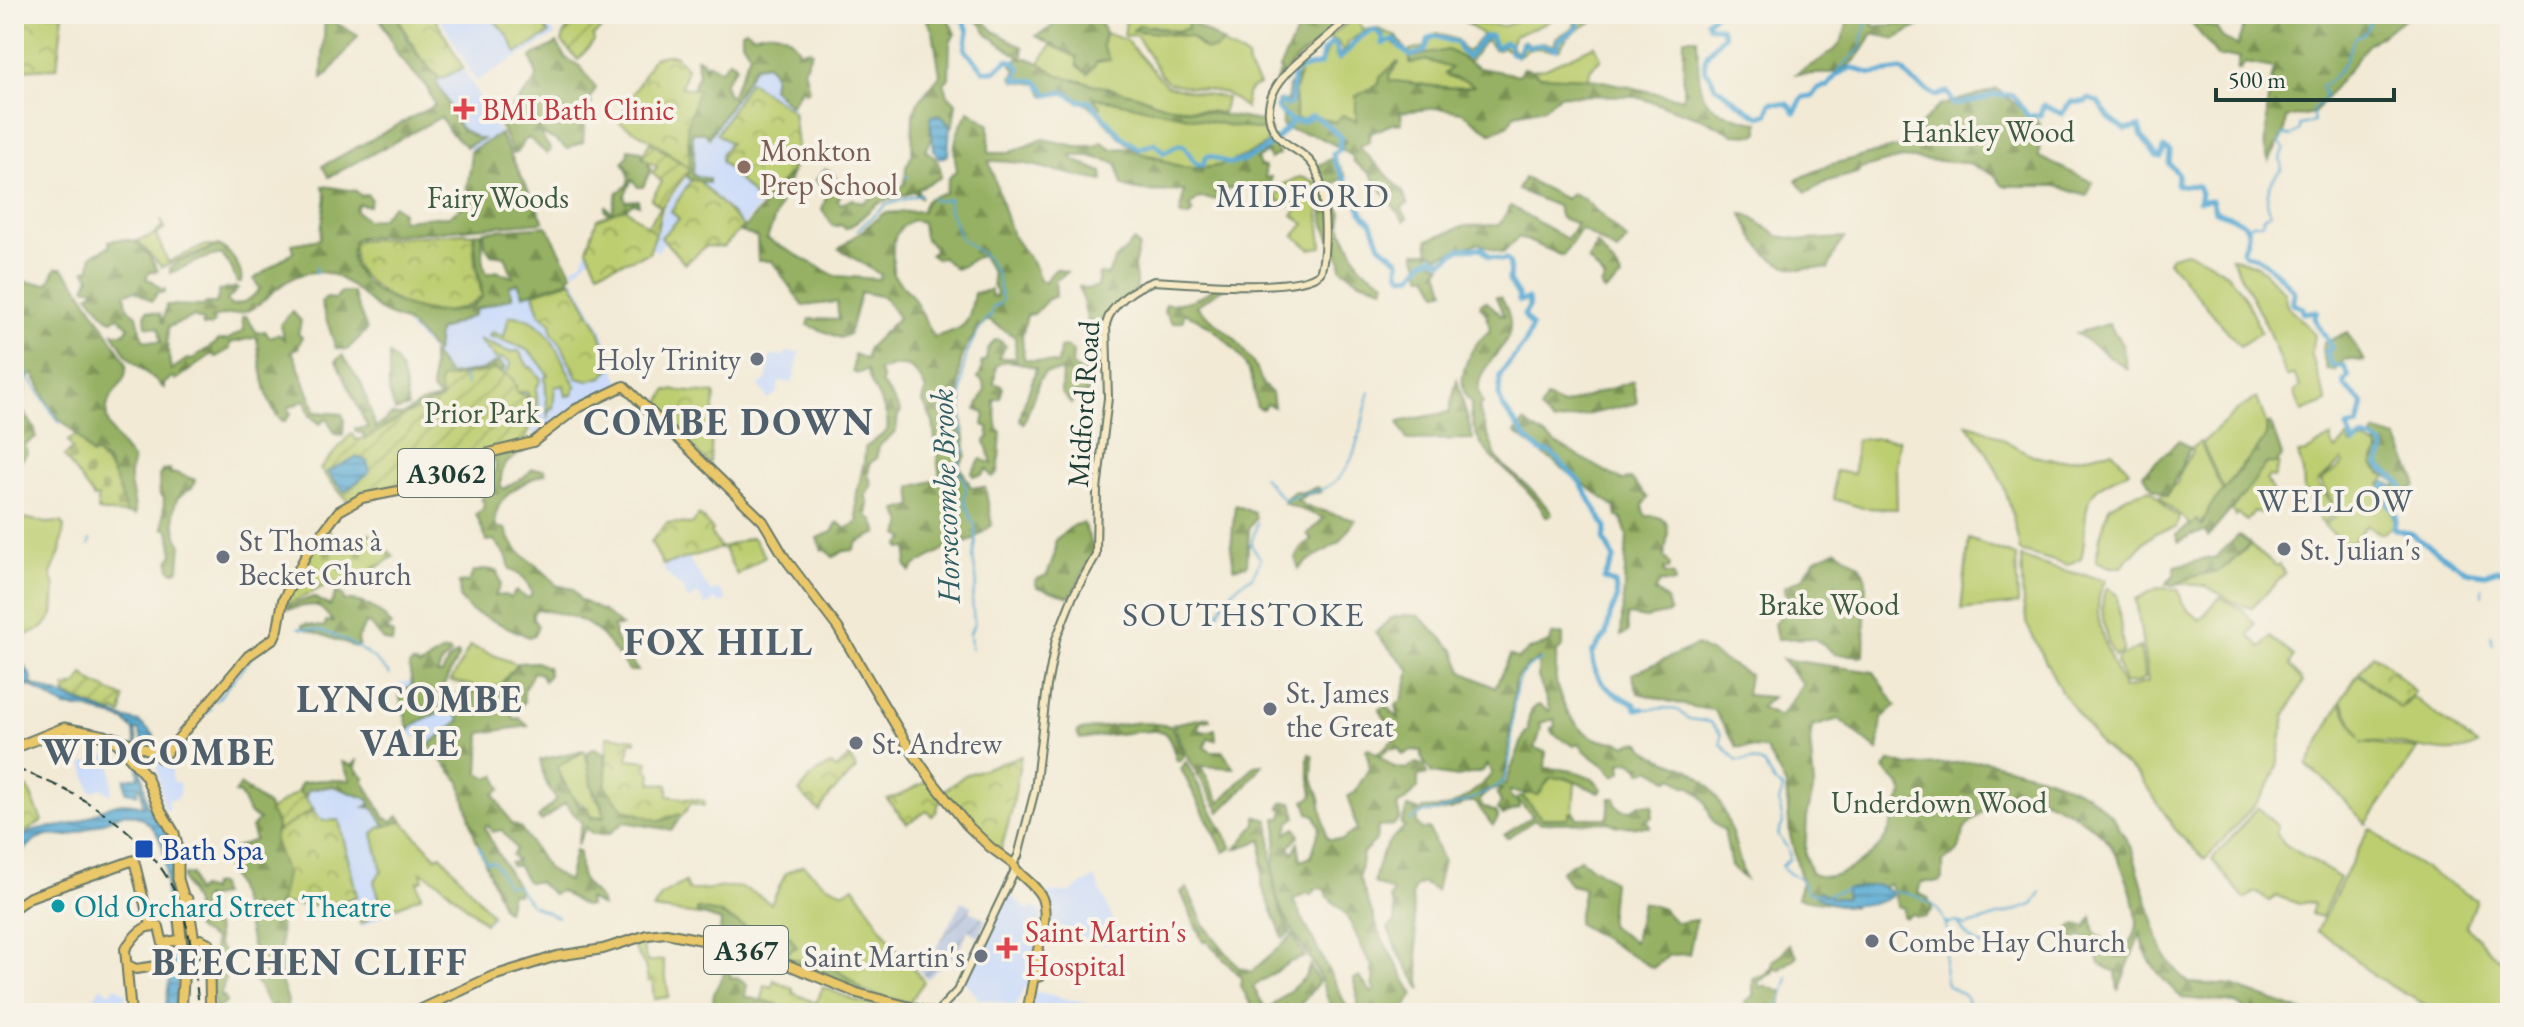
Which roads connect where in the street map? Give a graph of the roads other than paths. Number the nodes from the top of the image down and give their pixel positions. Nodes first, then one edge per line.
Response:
1 (1357, 14) edge
2 (97, 734) junction
3 (128, 747) junction
4 (14, 748) edge
5 (156, 803) junction
6 (1014, 867) junction
7 (14, 908) edge
8 (187, 914) junction
9 (193, 928) junction
10 (155, 933) junction
11 (195, 945) junction
12 (182, 948) junction
13 (132, 967) junction
14 (211, 974) junction
15 (942, 1007) junction
16 (923, 1011) edge
17 (131, 1013) edge
18 (181, 1013) edge
19 (213, 1013) edge
20 (413, 1013) edge
21 (934, 1013) edge
22 (1027, 1013) edge

1 - 6 main road, Midford Road
2 - 3 highway
2 - 3 main road
2 - 4 highway
3 - 5 highway
3 - 6 main road, A3062
5 - 8 highway
5 - 8 highway
6 - 15 main road, Midford Road
6 - 22 main road, A3062
7 - 10 main road
8 - 9 highway
8 - 12 highway
9 - 11 highway
9 - 14 main road
10 - 12 main road
10 - 13 main road
10 - 13 main road
11 - 12 highway
11 - 14 main road
12 - 18 highway
13 - 17 main road
14 - 19 main road
15 - 16 main road
15 - 21 main road, Midford Road
16 - 20 main road, A367
16 - 21 main road, A367

